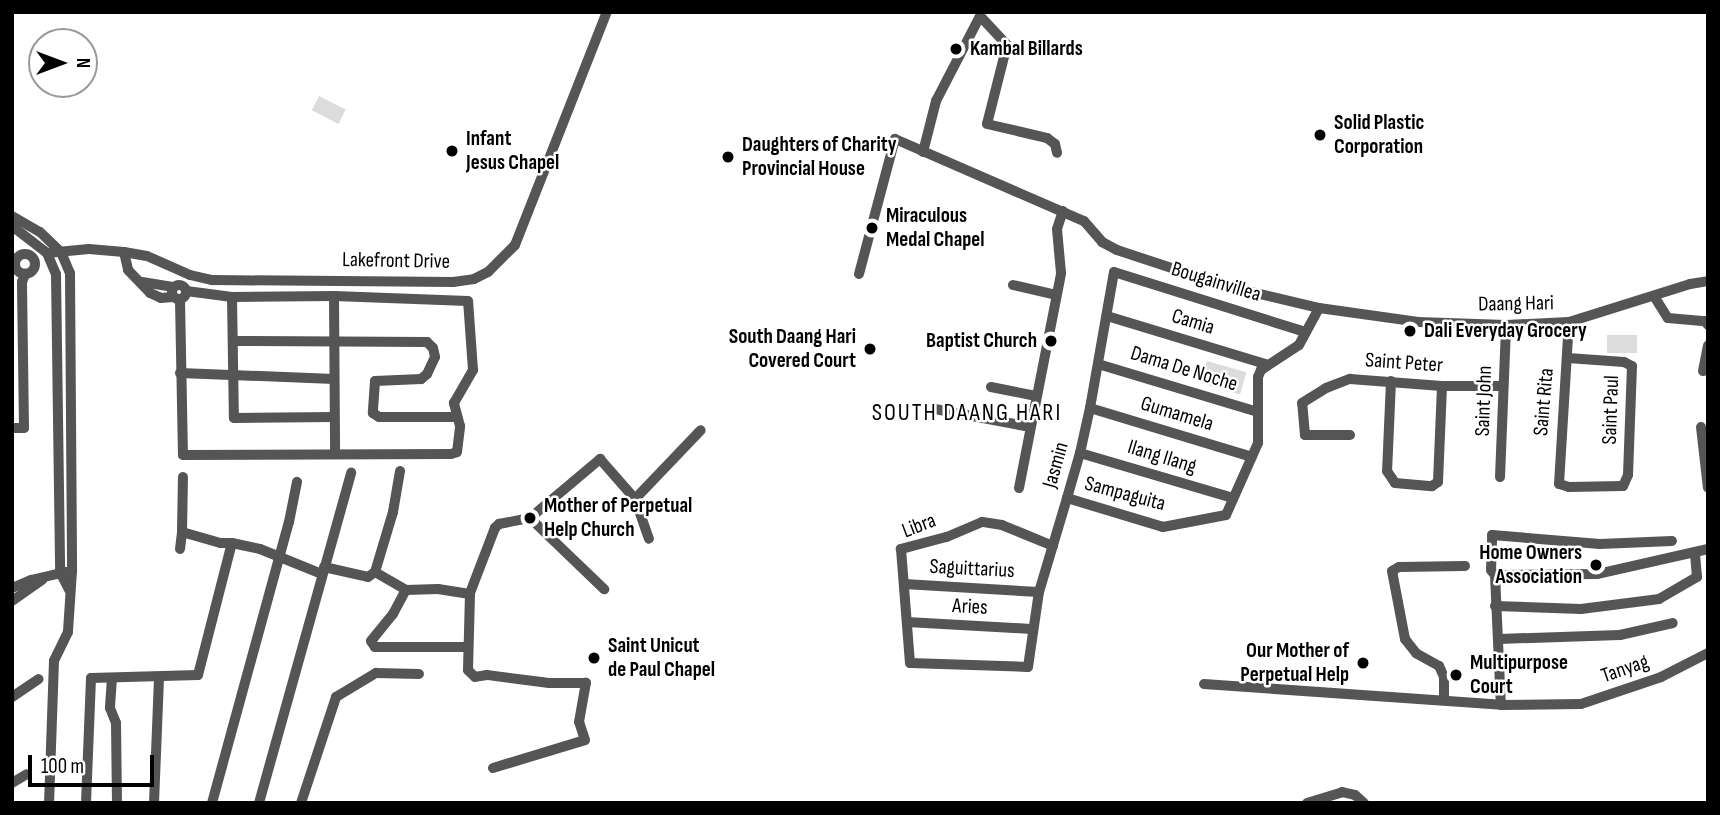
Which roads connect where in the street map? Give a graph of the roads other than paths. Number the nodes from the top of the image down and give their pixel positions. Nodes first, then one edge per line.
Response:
1 (607, 12) edge
2 (986, 16) edge
3 (923, 152) junction
4 (1057, 153) dead end
5 (1063, 211) junction
6 (12, 216) edge
7 (12, 226) edge
8 (16, 251) edge
9 (61, 252) junction
10 (124, 252) junction
11 (47, 253) junction
12 (1114, 272) joint
13 (859, 274) dead end
14 (23, 278) junction
15 (1708, 281) edge
16 (1013, 285) dead end
17 (12, 293) edge
18 (178, 294) junction
19 (1056, 295) junction
20 (334, 296) junction
21 (1654, 296) junction
22 (232, 297) junction
23 (1319, 308) junction
24 (1107, 316) junction
25 (1569, 322) junction
26 (1506, 325) junction
27 (1708, 325) edge
28 (1306, 332) junction
29 (233, 341) junction
30 (334, 341) junction
31 (1708, 345) edge
32 (1567, 358) junction
33 (18, 359) edge
34 (1098, 364) junction
35 (1268, 365) junction
36 (1703, 371) dead end
37 (180, 373) junction
38 (232, 374) junction
39 (334, 379) junction
40 (1391, 381) junction
41 (1442, 386) junction
42 (1503, 386) junction
43 (991, 387) dead end
44 (18, 393) edge
45 (1036, 396) junction
46 (1090, 408) junction
47 (935, 409) dead end
48 (1258, 412) junction
49 (334, 417) junction
50 (457, 417) junction
51 (1030, 427) junction
52 (1701, 427) dead end
53 (12, 428) edge
54 (701, 430) dead end
55 (1350, 435) dead end
56 (1080, 453) junction
57 (335, 454) junction
58 (1252, 457) junction
59 (400, 471) dead end
60 (351, 473) dead end
61 (183, 477) dead end
62 (1500, 477) dead end
63 (297, 482) dead end
64 (1559, 484) joint
65 (1018, 488) dead end
66 (1708, 488) edge
67 (1067, 498) junction
68 (1233, 498) junction
69 (635, 499) junction
70 (530, 518) junction
71 (182, 532) junction
72 (649, 539) dead end
73 (1672, 541) dead end
74 (232, 543) junction
75 (1053, 546) junction
76 (180, 549) dead end
77 (1708, 549) edge
78 (1695, 553) junction
79 (279, 557) junction
80 (1465, 566) dead end
81 (323, 570) junction
82 (66, 572) junction
83 (375, 572) junction
84 (1495, 575) junction
85 (42, 580) junction
86 (904, 584) junction
87 (12, 588) edge
88 (604, 589) dead end
89 (406, 590) junction
90 (1039, 592) junction
91 (470, 594) junction
92 (12, 601) edge
93 (1495, 606) junction
94 (907, 622) junction
95 (1673, 623) dead end
96 (1031, 629) junction
97 (1499, 639) junction
98 (468, 647) junction
99 (1708, 653) edge
100 (1028, 667) joint
101 (419, 674) dead end
102 (159, 677) junction
103 (112, 678) junction
104 (39, 679) dead end
105 (1205, 684) dead end
106 (12, 697) edge
107 (1444, 699) junction
108 (1504, 705) junction
109 (493, 768) dead end
110 (27, 774) dead end
111 (12, 783) edge
112 (50, 803) edge
113 (86, 803) edge
114 (117, 803) edge
115 (154, 803) edge
116 (212, 803) edge
117 (259, 803) edge
118 (301, 803) edge
119 (1307, 803) edge
120 (1364, 803) edge

1 - 10 street, Lakefront Drive
2 - 3 street
2 - 4 street
3 - 5 street, Daang Hari
3 - 13 street, Daang Hari
5 - 19 street
5 - 23 street, Daang Hari
6 - 9 street
7 - 11 street
8 - 14 street
9 - 10 street, Lakefront Drive
9 - 11 street, Lakefront Drive
9 - 82 street
10 - 18 street
11 - 82 street
12 - 24 street, Jasmin
12 - 28 street, Bougainvillea
14 - 17 street
14 - 33 street
15 - 21 street, Daang Hari
16 - 19 street
18 - 22 street
18 - 37 street
19 - 45 street
20 - 22 street
20 - 30 street
20 - 50 street
21 - 25 street, Daang Hari
21 - 27 street
22 - 29 street
23 - 26 street, Daang Hari
23 - 28 street
24 - 34 street, Jasmin
24 - 35 street, Camia
25 - 26 street, Daang Hari
25 - 32 street, Saint Rita
26 - 42 street, Saint John
28 - 35 street
29 - 30 street
29 - 38 street
30 - 39 street
30 - 50 street
31 - 36 street
32 - 64 street, Saint Rita
32 - 64 street, Saint Paul
33 - 44 street
34 - 46 street, Jasmin
34 - 48 street, Dama De Noche
35 - 48 street, Sampaguita
37 - 38 street
37 - 57 street
38 - 39 street
38 - 49 street
39 - 49 street
40 - 41 street, Saint Peter
40 - 41 street
40 - 55 street, Saint Peter
41 - 42 street, Saint Peter
42 - 62 street, Saint John
43 - 45 street
44 - 53 street
45 - 51 street
46 - 56 street, Jasmin
46 - 58 street, Gumamela
47 - 51 street
48 - 58 street, Sampaguita
49 - 57 street
50 - 57 street
51 - 65 street
52 - 66 street
54 - 69 street
56 - 67 street, Jasmin
56 - 68 street, Ilang Ilang
58 - 68 street, Sampaguita
59 - 83 street
60 - 81 street
61 - 71 street
63 - 79 street
67 - 68 street, Sampaguita
67 - 75 street, Jasmin
69 - 70 street
69 - 72 street
70 - 88 street
70 - 91 street
71 - 74 street
71 - 76 street
73 - 84 street
74 - 79 street
74 - 102 street
75 - 86 street, Libra
75 - 90 street, Jasmin
77 - 78 street
78 - 84 street
78 - 93 street
79 - 81 street
79 - 116 street
80 - 107 street
81 - 83 street
81 - 117 street
82 - 85 street
82 - 112 street
83 - 89 street
84 - 93 street
85 - 87 street
85 - 92 street
86 - 90 street, Saguittarius
86 - 94 street, Libra
89 - 91 street
89 - 98 street
90 - 96 street, Jasmin
91 - 98 street
93 - 97 street
94 - 96 street, Aries
94 - 100 street, Libra
95 - 97 street
96 - 100 street, Jasmin
97 - 108 street
98 - 109 street
99 - 108 street, Tanyag
101 - 118 street
102 - 103 street
102 - 115 street
103 - 113 street
103 - 114 street
104 - 106 street
105 - 107 street, Tanyag
107 - 108 street, Tanyag
110 - 111 street
119 - 120 street

